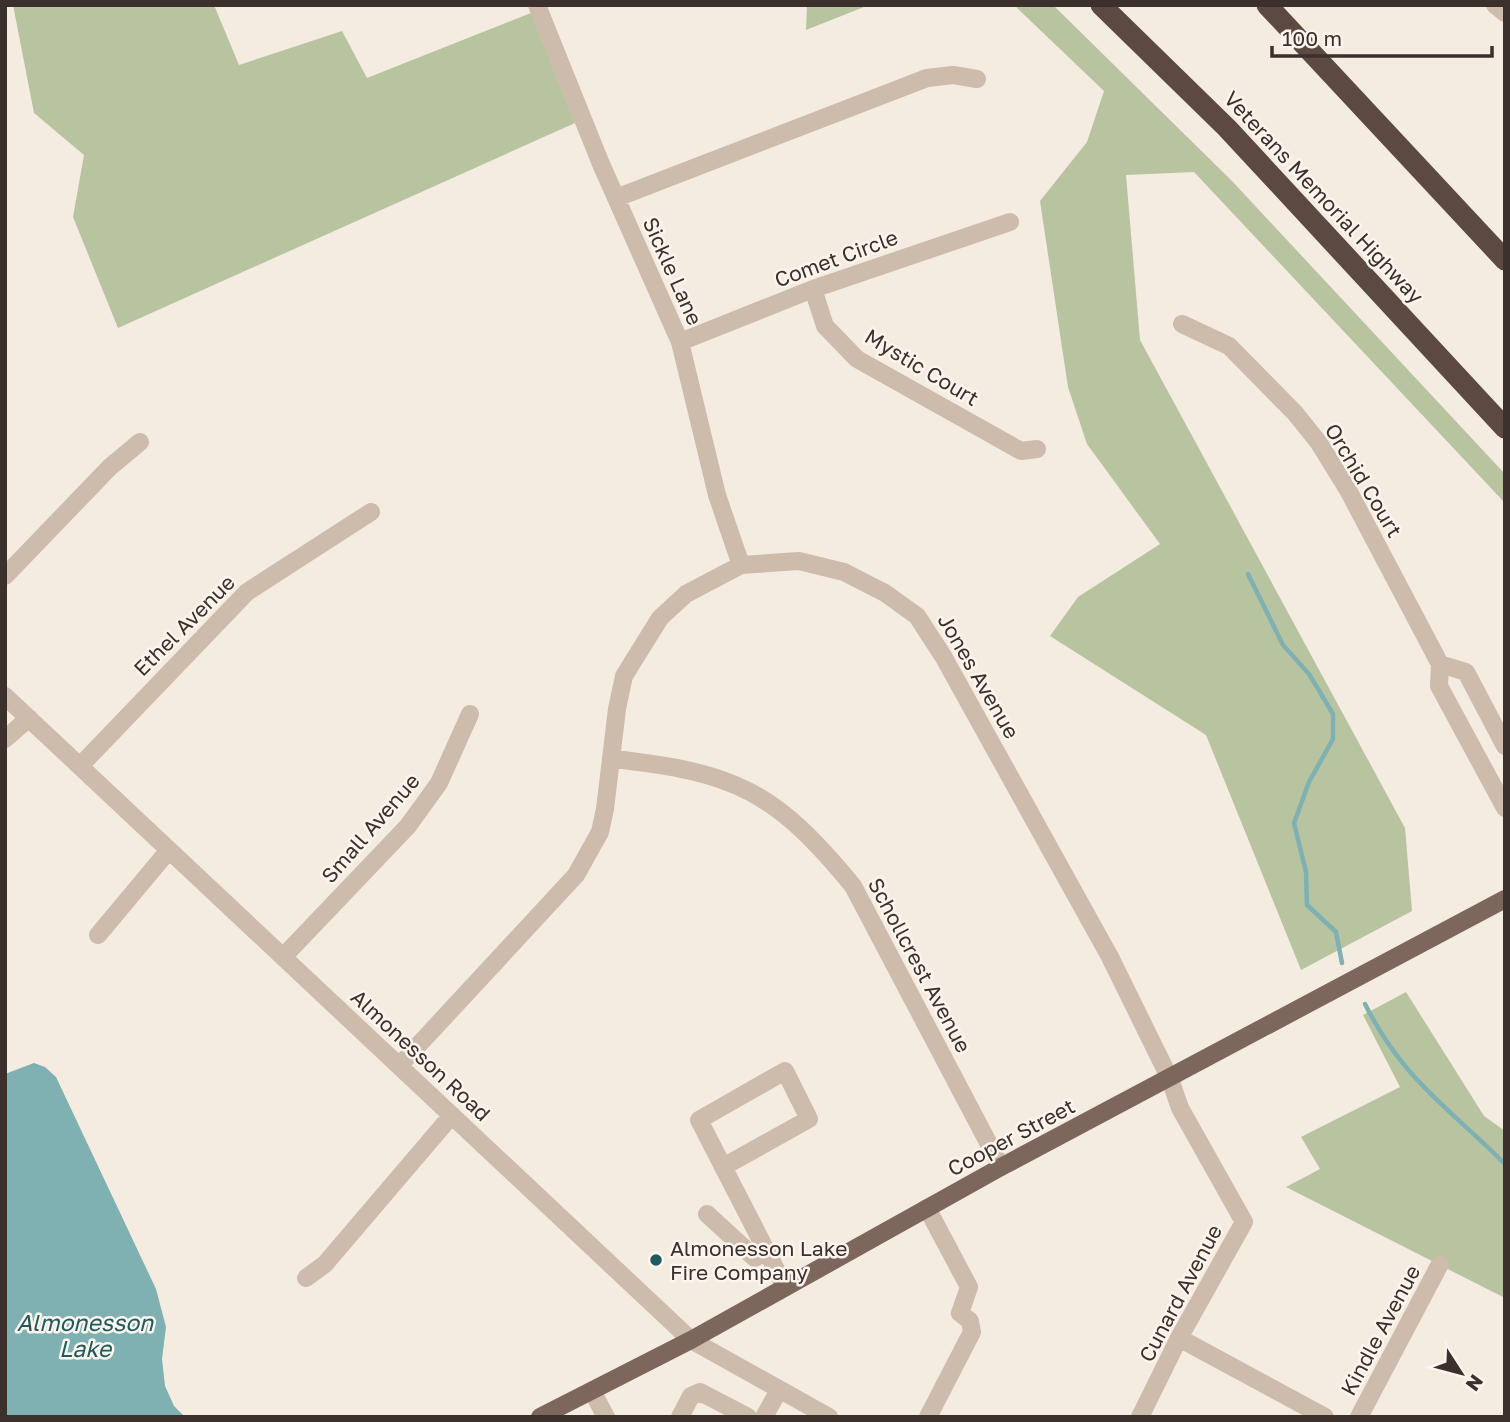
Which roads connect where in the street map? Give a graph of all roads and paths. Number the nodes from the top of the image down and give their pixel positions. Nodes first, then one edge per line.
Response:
1 (537, 5) edge
2 (1101, 5) edge
3 (1267, 5) edge
4 (1495, 5) edge
5 (1505, 13) edge
6 (977, 79) dead end
7 (616, 198) junction
8 (1010, 222) dead end
9 (1505, 260) edge
10 (813, 289) junction
11 (1182, 324) dead end
12 (680, 342) junction
13 (1505, 428) edge
14 (140, 442) dead end
15 (1037, 449) dead end
16 (371, 512) dead end
17 (741, 565) junction
18 (5, 576) edge
19 (1440, 664) junction
20 (5, 695) edge
21 (470, 714) dead end
22 (29, 718) junction
23 (5, 739) edge
24 (1505, 746) edge
25 (613, 759) junction
26 (80, 766) junction
27 (1505, 808) edge
28 (169, 850) junction
29 (1505, 898) edge
30 (98, 935) dead end
31 (283, 957) junction
32 (399, 1066) junction
33 (1170, 1079) junction
34 (452, 1115) junction
35 (723, 1167) junction
36 (1001, 1167) junction
37 (928, 1208) junction
38 (707, 1214) dead end
39 (766, 1250) junction
40 (1440, 1264) dead end
41 (306, 1278) dead end
42 (785, 1287) junction
43 (1179, 1338) junction
44 (691, 1340) junction
45 (779, 1390) junction
46 (592, 1391) junction
47 (540, 1417) edge
48 (606, 1417) edge
49 (680, 1417) edge
50 (748, 1417) edge
51 (764, 1417) edge
52 (829, 1417) edge
53 (928, 1417) edge
54 (1140, 1417) edge
55 (1325, 1417) edge
56 (1359, 1417) edge

1 - 7 street, Sickle Lane
2 - 13 highway, Veterans Memorial Highway
3 - 9 highway
4 - 5 street
6 - 7 street
7 - 12 street, Sickle Lane
8 - 10 street, Comet Circle
10 - 12 street, Comet Circle
10 - 15 street, Mystic Court
11 - 19 street, Orchid Court
12 - 17 street, Sickle Lane
14 - 18 street
16 - 26 street, Ethel Avenue
17 - 25 street, Jones Avenue
17 - 33 street, Jones Avenue
19 - 24 street
19 - 27 street, Orchid Court
20 - 22 street, Almonesson Road
21 - 31 street, Small Avenue
22 - 23 street
22 - 26 street, Almonesson Road
25 - 32 street, Jones Avenue
25 - 36 street, Schollcrest Avenue
26 - 28 street, Almonesson Road
28 - 30 street
28 - 31 street, Almonesson Road
29 - 33 main road, Cooper Street
31 - 32 street, Almonesson Road
32 - 34 street, Almonesson Road
33 - 36 main road, Cooper Street
33 - 43 street, Cunard Avenue
34 - 41 street
34 - 44 street, Almonesson Road
35 - 35 street
35 - 39 street
36 - 37 main road, Cooper Street
37 - 42 main road, Cooper Street
37 - 53 street
38 - 39 street
39 - 42 street
40 - 56 street, Kindle Avenue
42 - 44 main road, Cooper Street
43 - 54 street, Cunard Avenue
43 - 55 street
44 - 45 street, Almonesson Road
44 - 46 main road, Cooper Street
45 - 51 street
45 - 52 street, Almonesson Road
46 - 47 main road, Cooper Street
46 - 48 street
49 - 50 street

